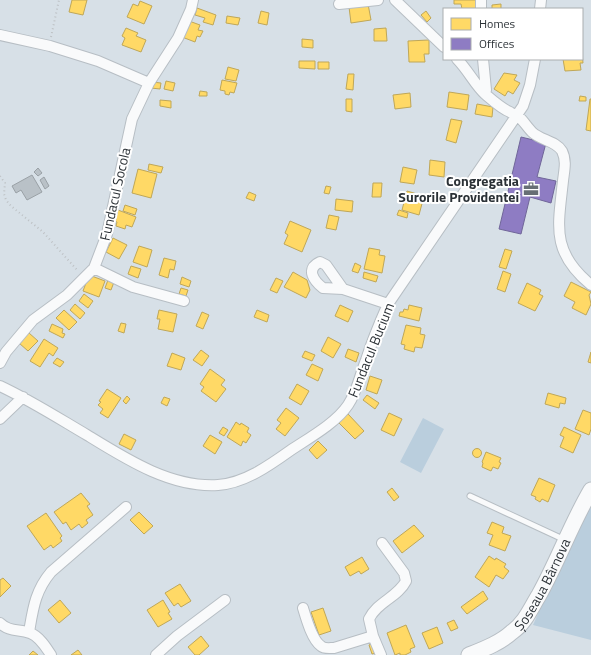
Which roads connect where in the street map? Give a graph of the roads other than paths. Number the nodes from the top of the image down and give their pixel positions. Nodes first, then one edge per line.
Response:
1 (193, 0) edge
2 (378, 0) edge
3 (395, 0) edge
4 (339, 4) dead end
5 (0, 35) edge
6 (443, 46) edge
7 (458, 60) edge
8 (483, 60) edge
9 (535, 60) edge
10 (149, 83) junction
11 (484, 93) junction
12 (518, 115) junction
13 (94, 268) junction
14 (591, 285) edge
15 (343, 289) dead end
16 (184, 300) dead end
17 (388, 304) junction
18 (0, 363) edge
19 (0, 386) edge
20 (23, 397) junction
21 (0, 419) edge
22 (591, 490) edge
23 (470, 496) dead end
24 (126, 507) dead end
25 (565, 540) junction
26 (382, 543) dead end
27 (225, 600) dead end
28 (303, 608) dead end
29 (0, 623) edge
30 (29, 632) junction
31 (373, 636) junction
32 (51, 655) edge
33 (156, 655) edge
34 (381, 655) edge
35 (469, 655) edge

1 - 10 street, Fundacul Socola
2 - 4 street
3 - 6 street
5 - 10 street
7 - 11 street
8 - 11 street
9 - 12 street, Fundacul Bucium
10 - 13 street, Fundacul Socola
11 - 12 street
12 - 14 street
12 - 17 street, Fundacul Bucium
13 - 16 street
13 - 18 street, Fundacul Socola
15 - 17 street
17 - 20 street, Fundacul Bucium
19 - 20 street, Fundacul Bucium
20 - 21 street
22 - 25 main road, Șoseaua Bârnova
23 - 25 lane
24 - 30 street
25 - 35 main road, Șoseaua Bârnova
26 - 31 street
27 - 33 street
28 - 31 street
29 - 30 street
30 - 32 street
31 - 34 street

